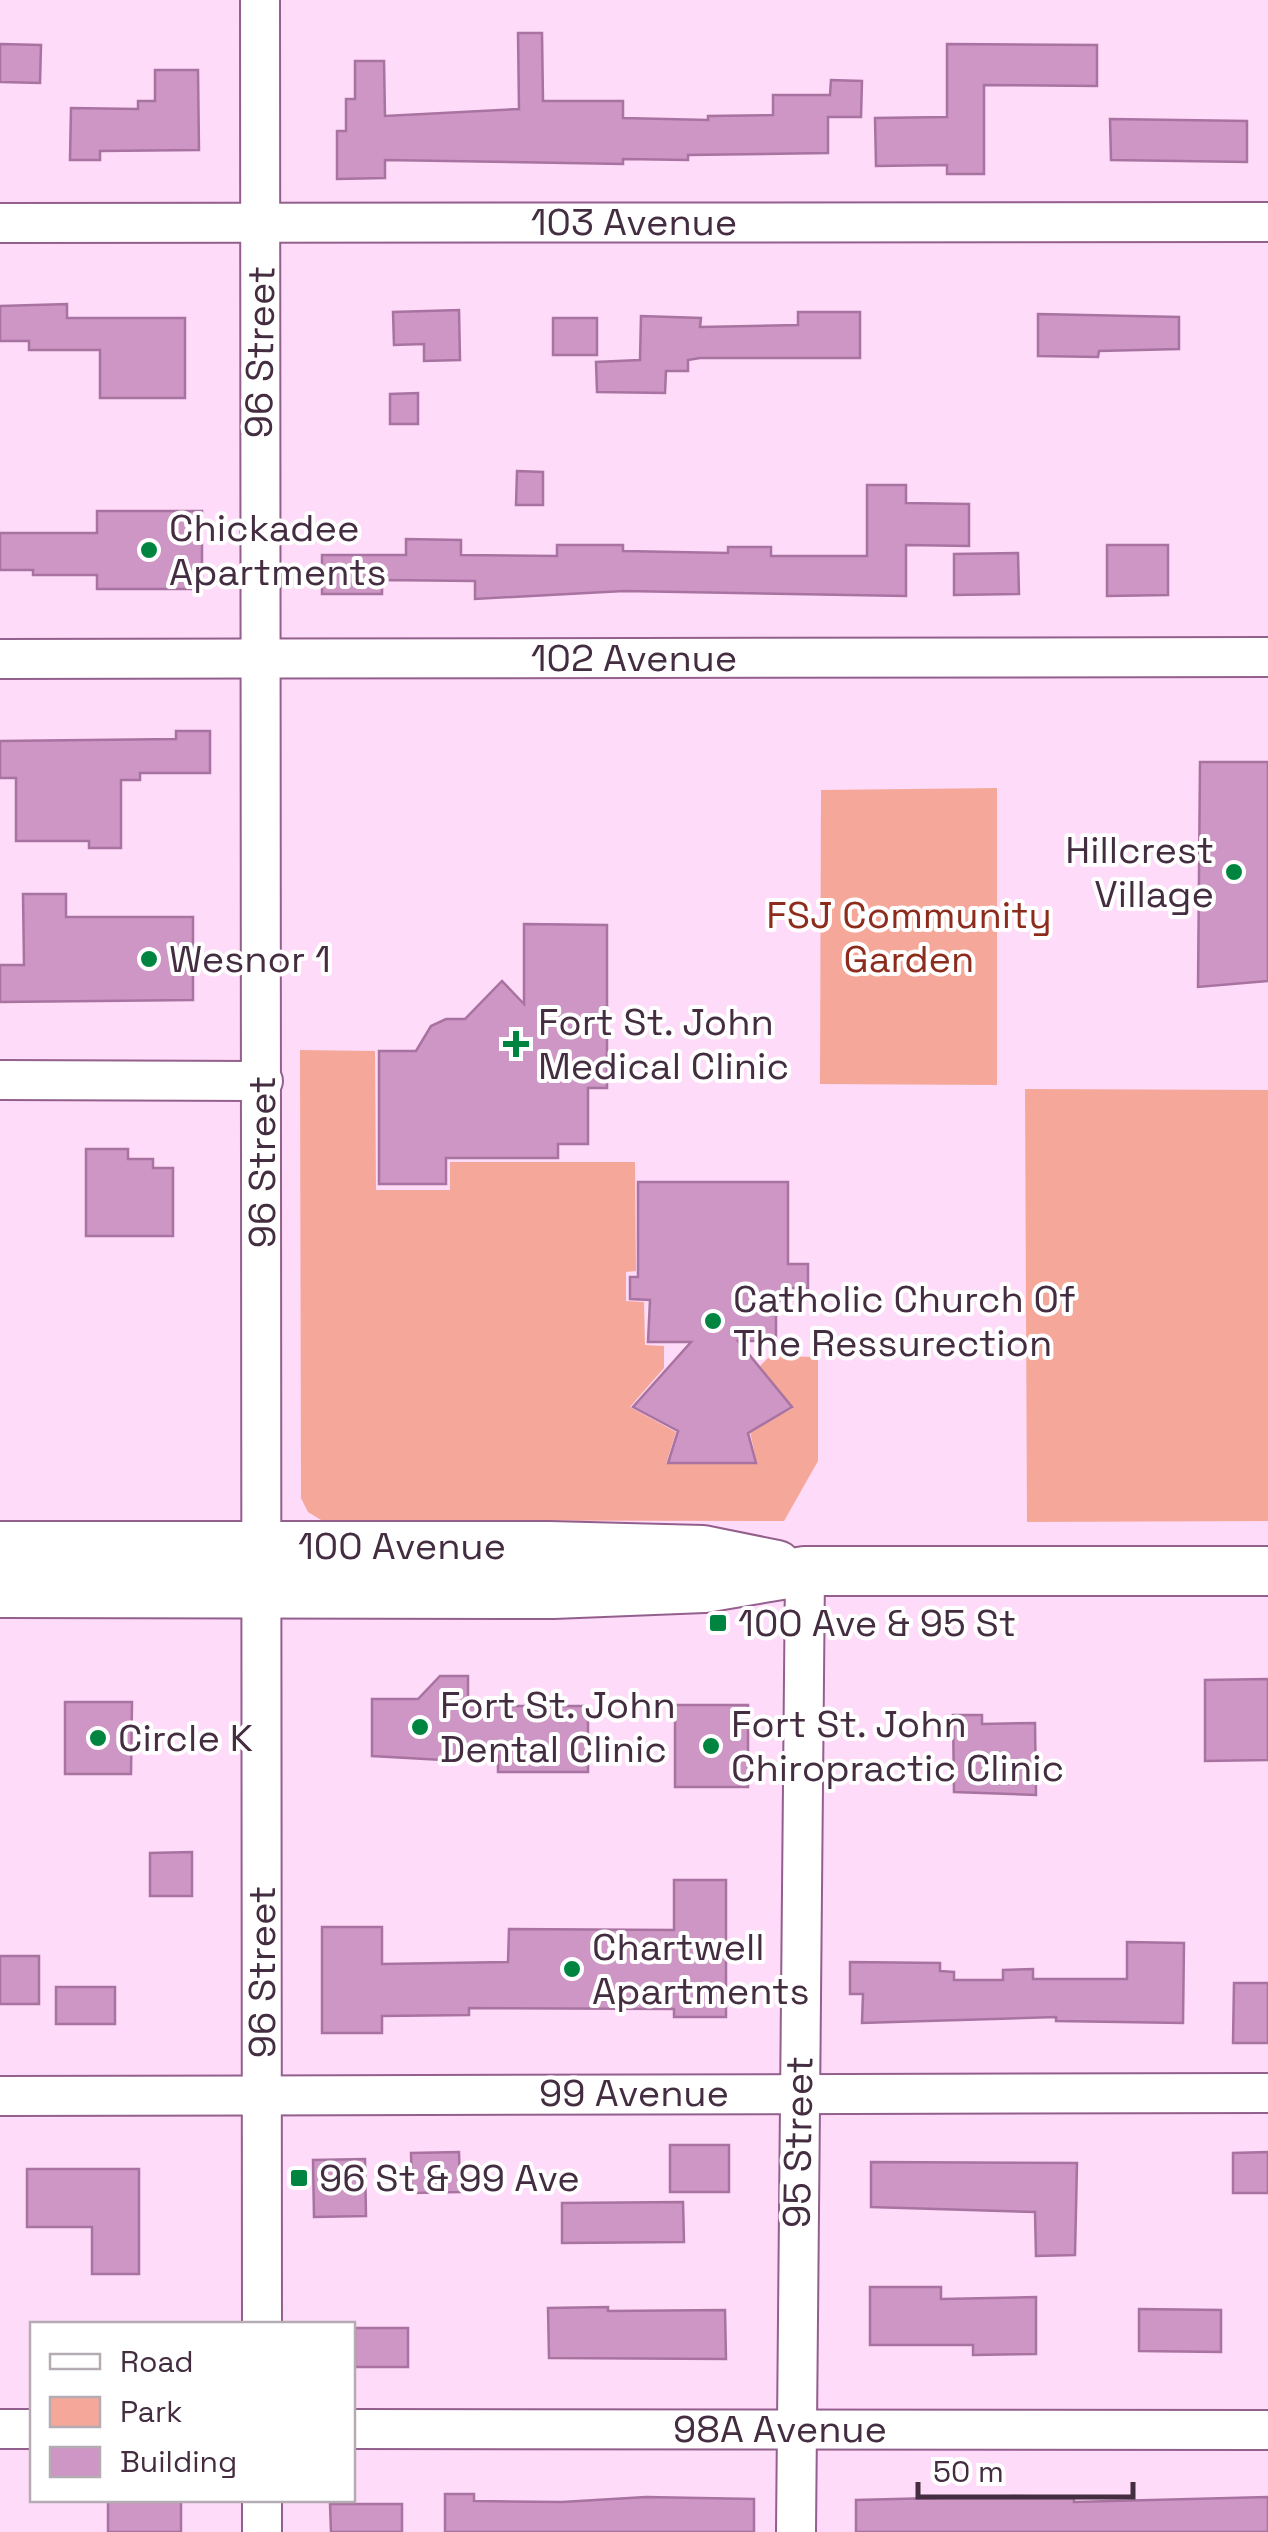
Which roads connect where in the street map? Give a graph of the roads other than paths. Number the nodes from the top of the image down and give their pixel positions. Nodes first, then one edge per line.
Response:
1 (260, 0) edge
2 (261, 222) junction
3 (1268, 222) edge
4 (0, 223) edge
5 (1268, 657) edge
6 (259, 658) junction
7 (0, 659) edge
8 (0, 1080) edge
9 (263, 1081) junction
10 (0, 1546) edge
11 (262, 1546) junction
12 (805, 1571) junction
13 (1268, 1571) edge
14 (0, 1593) edge
15 (263, 1595) junction
16 (798, 2092) junction
17 (1268, 2093) edge
18 (262, 2095) junction
19 (0, 2096) edge
20 (262, 2322) edge
21 (355, 2428) edge
22 (0, 2429) edge
23 (30, 2429) edge
24 (796, 2430) junction
25 (1268, 2430) edge
26 (262, 2502) edge
27 (262, 2532) edge
28 (796, 2532) edge

1 - 2 street, 96 Street
2 - 3 street, 103 Avenue
2 - 4 street, 103 Avenue
2 - 6 street, 96 Street
5 - 6 street, 102 Avenue
6 - 7 street, 102 Avenue
6 - 9 street, 96 Street
8 - 9 street
9 - 11 street, 96 Street
10 - 11 main road, 100 Avenue
11 - 12 main road, 100 Avenue
11 - 15 street, 96 Street
12 - 13 main road, 100 Avenue
12 - 15 main road, 100 Avenue
12 - 16 street, 95 Street
14 - 15 main road, 100 Avenue
15 - 18 street, 96 Street
16 - 17 street, 99 Avenue
16 - 18 street, 99 Avenue
16 - 24 street, 95 Street
18 - 19 street, 99 Avenue
18 - 20 street, 96 Street
21 - 24 street, 98A Avenue
22 - 23 street
24 - 25 street, 98A Avenue
24 - 28 street, 95 Street
26 - 27 street

